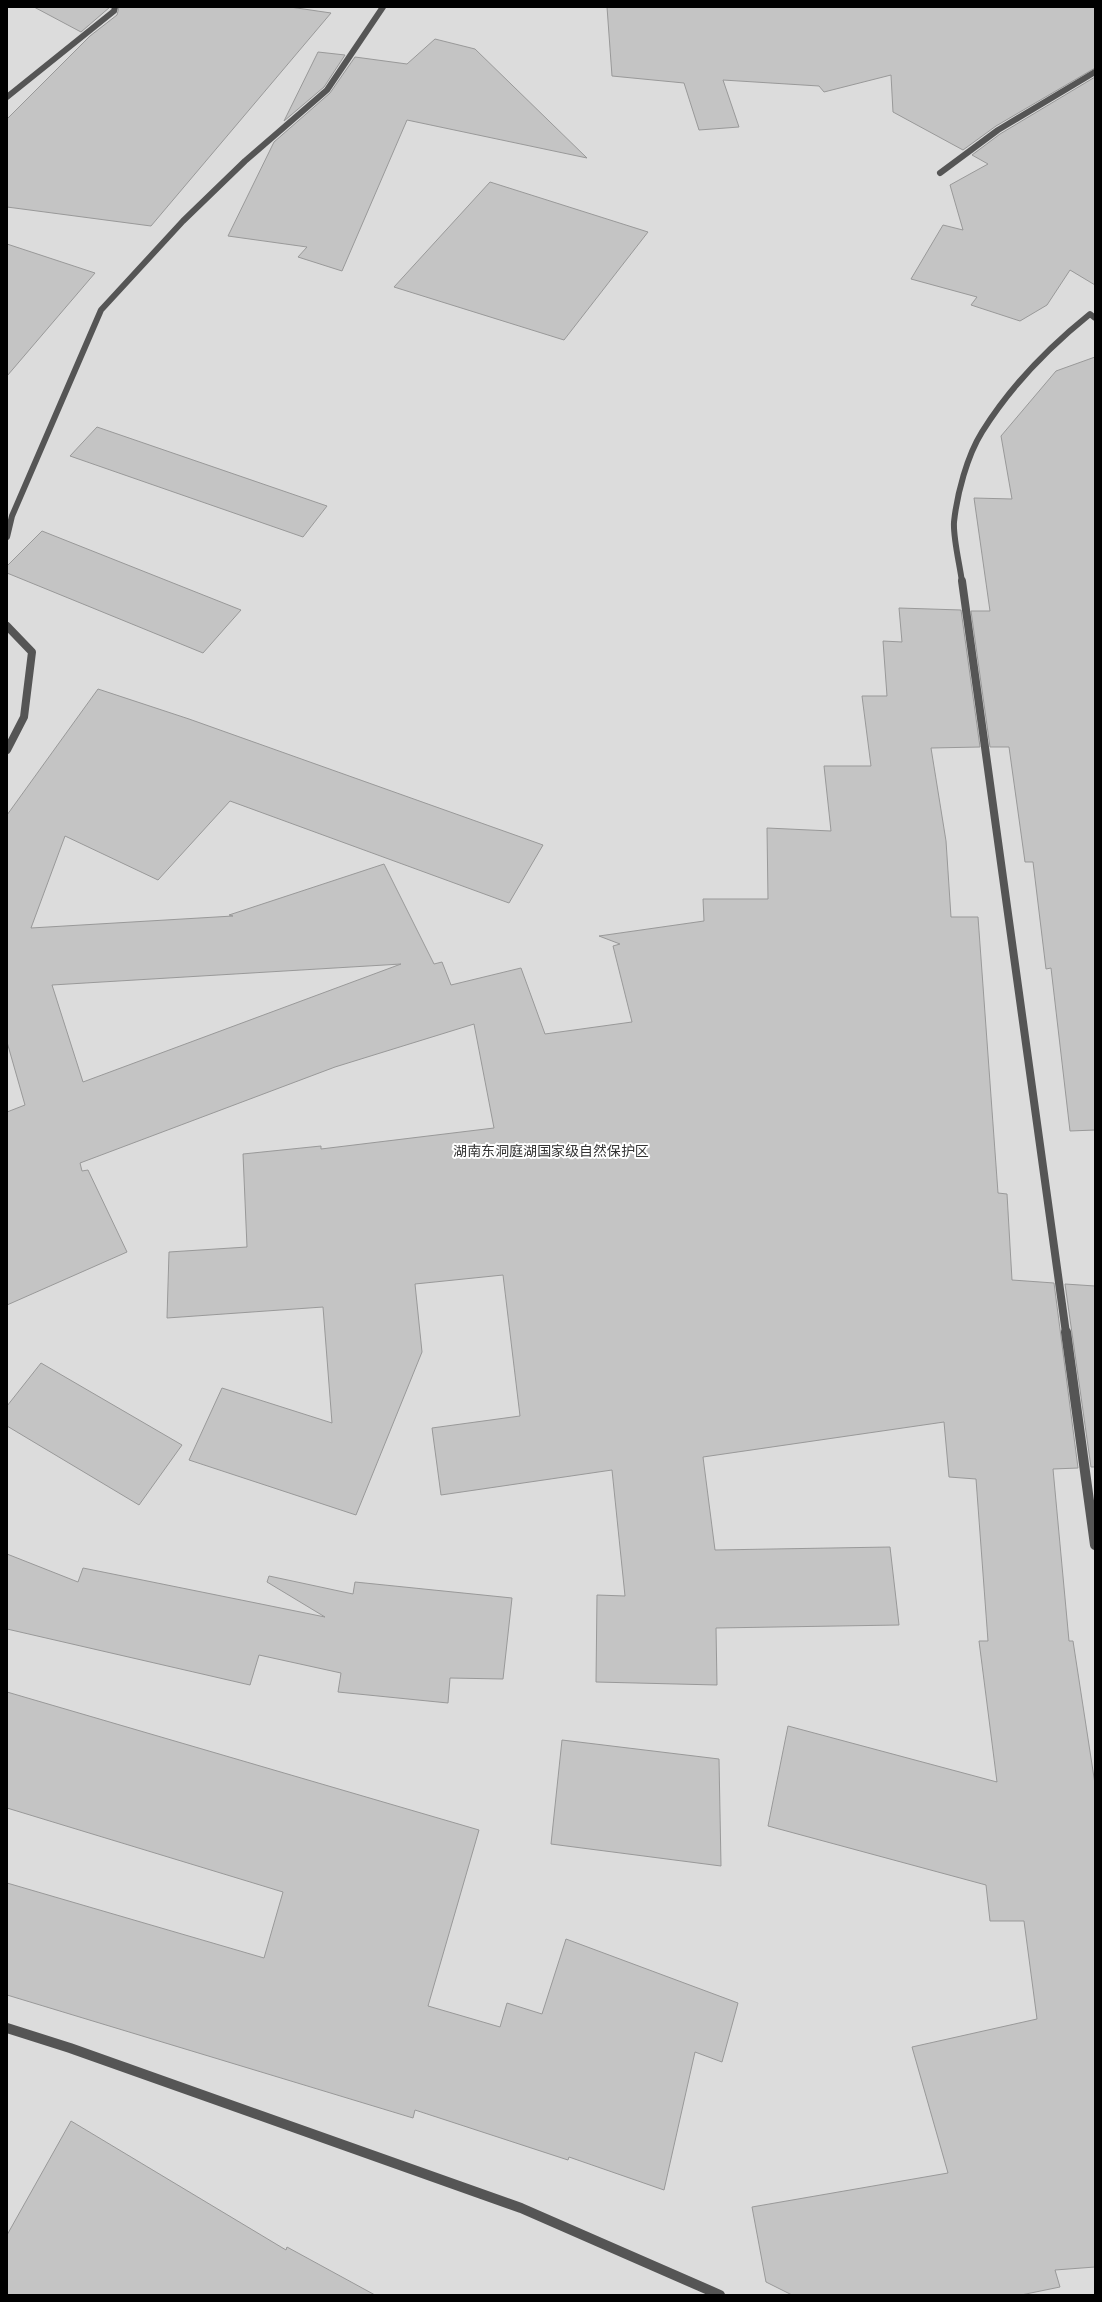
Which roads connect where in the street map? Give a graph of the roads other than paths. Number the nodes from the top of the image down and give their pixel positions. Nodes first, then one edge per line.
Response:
1 (115, 7) edge
2 (383, 7) edge
3 (1095, 72) edge
4 (7, 97) edge
5 (940, 173) dead end
6 (1095, 318) edge
7 (7, 537) edge
8 (7, 626) edge
9 (7, 750) edge
10 (1095, 1545) edge
11 (7, 2028) edge
12 (720, 2295) edge

1 - 4 street
2 - 7 street
3 - 5 street
6 - 10 street
8 - 9 street
11 - 12 street

